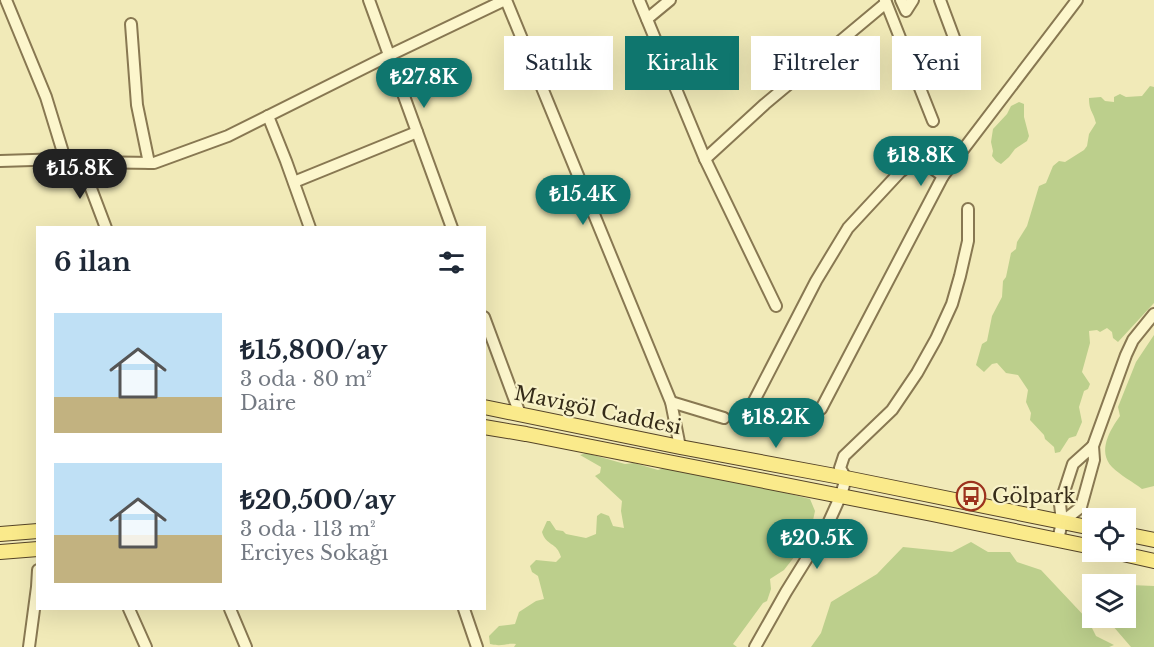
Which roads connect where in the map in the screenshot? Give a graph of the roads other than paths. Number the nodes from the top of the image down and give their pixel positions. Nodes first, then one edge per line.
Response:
1 (6, 0) edge
2 (369, 0) edge
3 (506, 0) edge
4 (639, 0) edge
5 (670, 0) edge
6 (901, 0) edge
7 (913, 0) edge
8 (940, 0) edge
9 (1077, 0) edge
10 (885, 1) edge
11 (647, 19) junction
12 (131, 24) dead end
13 (953, 36) edge
14 (390, 55) junction
15 (268, 116) junction
16 (933, 121) dead end
17 (417, 132) junction
18 (65, 159) junction
19 (705, 159) junction
20 (0, 161) edge
21 (81, 162) junction
22 (149, 163) junction
23 (944, 176) junction
24 (294, 182) junction
25 (968, 209) dead end
26 (105, 226) edge
27 (309, 226) edge
28 (451, 226) edge
29 (776, 306) dead end
30 (1154, 314) edge
31 (486, 322) edge
32 (670, 402) junction
33 (753, 403) dead end
34 (486, 407) edge
35 (821, 409) dead end
36 (520, 414) junction
37 (724, 418) dead end
38 (486, 427) edge
39 (1093, 446) junction
40 (680, 447) junction
41 (1071, 470) junction
42 (1090, 475) junction
43 (846, 478) junction
44 (841, 495) junction
45 (1062, 522) junction
46 (1082, 526) edge
47 (36, 531) edge
48 (0, 534) edge
49 (1136, 536) edge
50 (1058, 540) junction
51 (1154, 540) edge
52 (1082, 545) edge
53 (36, 549) edge
54 (0, 552) edge
55 (1136, 557) edge
56 (1154, 561) edge
57 (36, 594) edge
58 (129, 610) edge
59 (230, 610) edge
60 (464, 610) edge
61 (29, 647) edge
62 (146, 647) edge
63 (246, 647) edge
64 (477, 647) edge
65 (755, 647) edge

1 - 18 street
2 - 14 street
3 - 14 street
3 - 32 street
4 - 11 street
5 - 11 street
6 - 7 street
8 - 13 street
9 - 23 street
10 - 16 street
10 - 19 street
11 - 19 street
12 - 22 street
14 - 15 street
14 - 17 street
15 - 22 street
15 - 24 street
17 - 24 street
17 - 28 street
18 - 20 street
18 - 21 street
19 - 29 street
21 - 22 street
21 - 26 street
23 - 33 street
23 - 35 street
24 - 27 street
25 - 43 street
30 - 39 street
31 - 36 street
32 - 37 street
32 - 40 street
34 - 36 main road, Mavigöl Caddesi
36 - 40 main road, Mavigöl Caddesi
38 - 44 main road, Mavigöl Caddesi
39 - 41 street
39 - 42 street
40 - 43 main road, Mavigöl Caddesi
41 - 42 street
41 - 45 street
42 - 45 street
43 - 44 street
43 - 45 main road, Mavigöl Caddesi
44 - 50 main road, Mavigöl Caddesi
44 - 65 street
45 - 46 main road, Mavigöl Caddesi
45 - 50 street
47 - 48 main road
49 - 51 main road
50 - 52 main road, Mavigöl Caddesi
53 - 54 main road
55 - 56 main road
57 - 61 street
58 - 62 street
59 - 63 street
60 - 64 street

